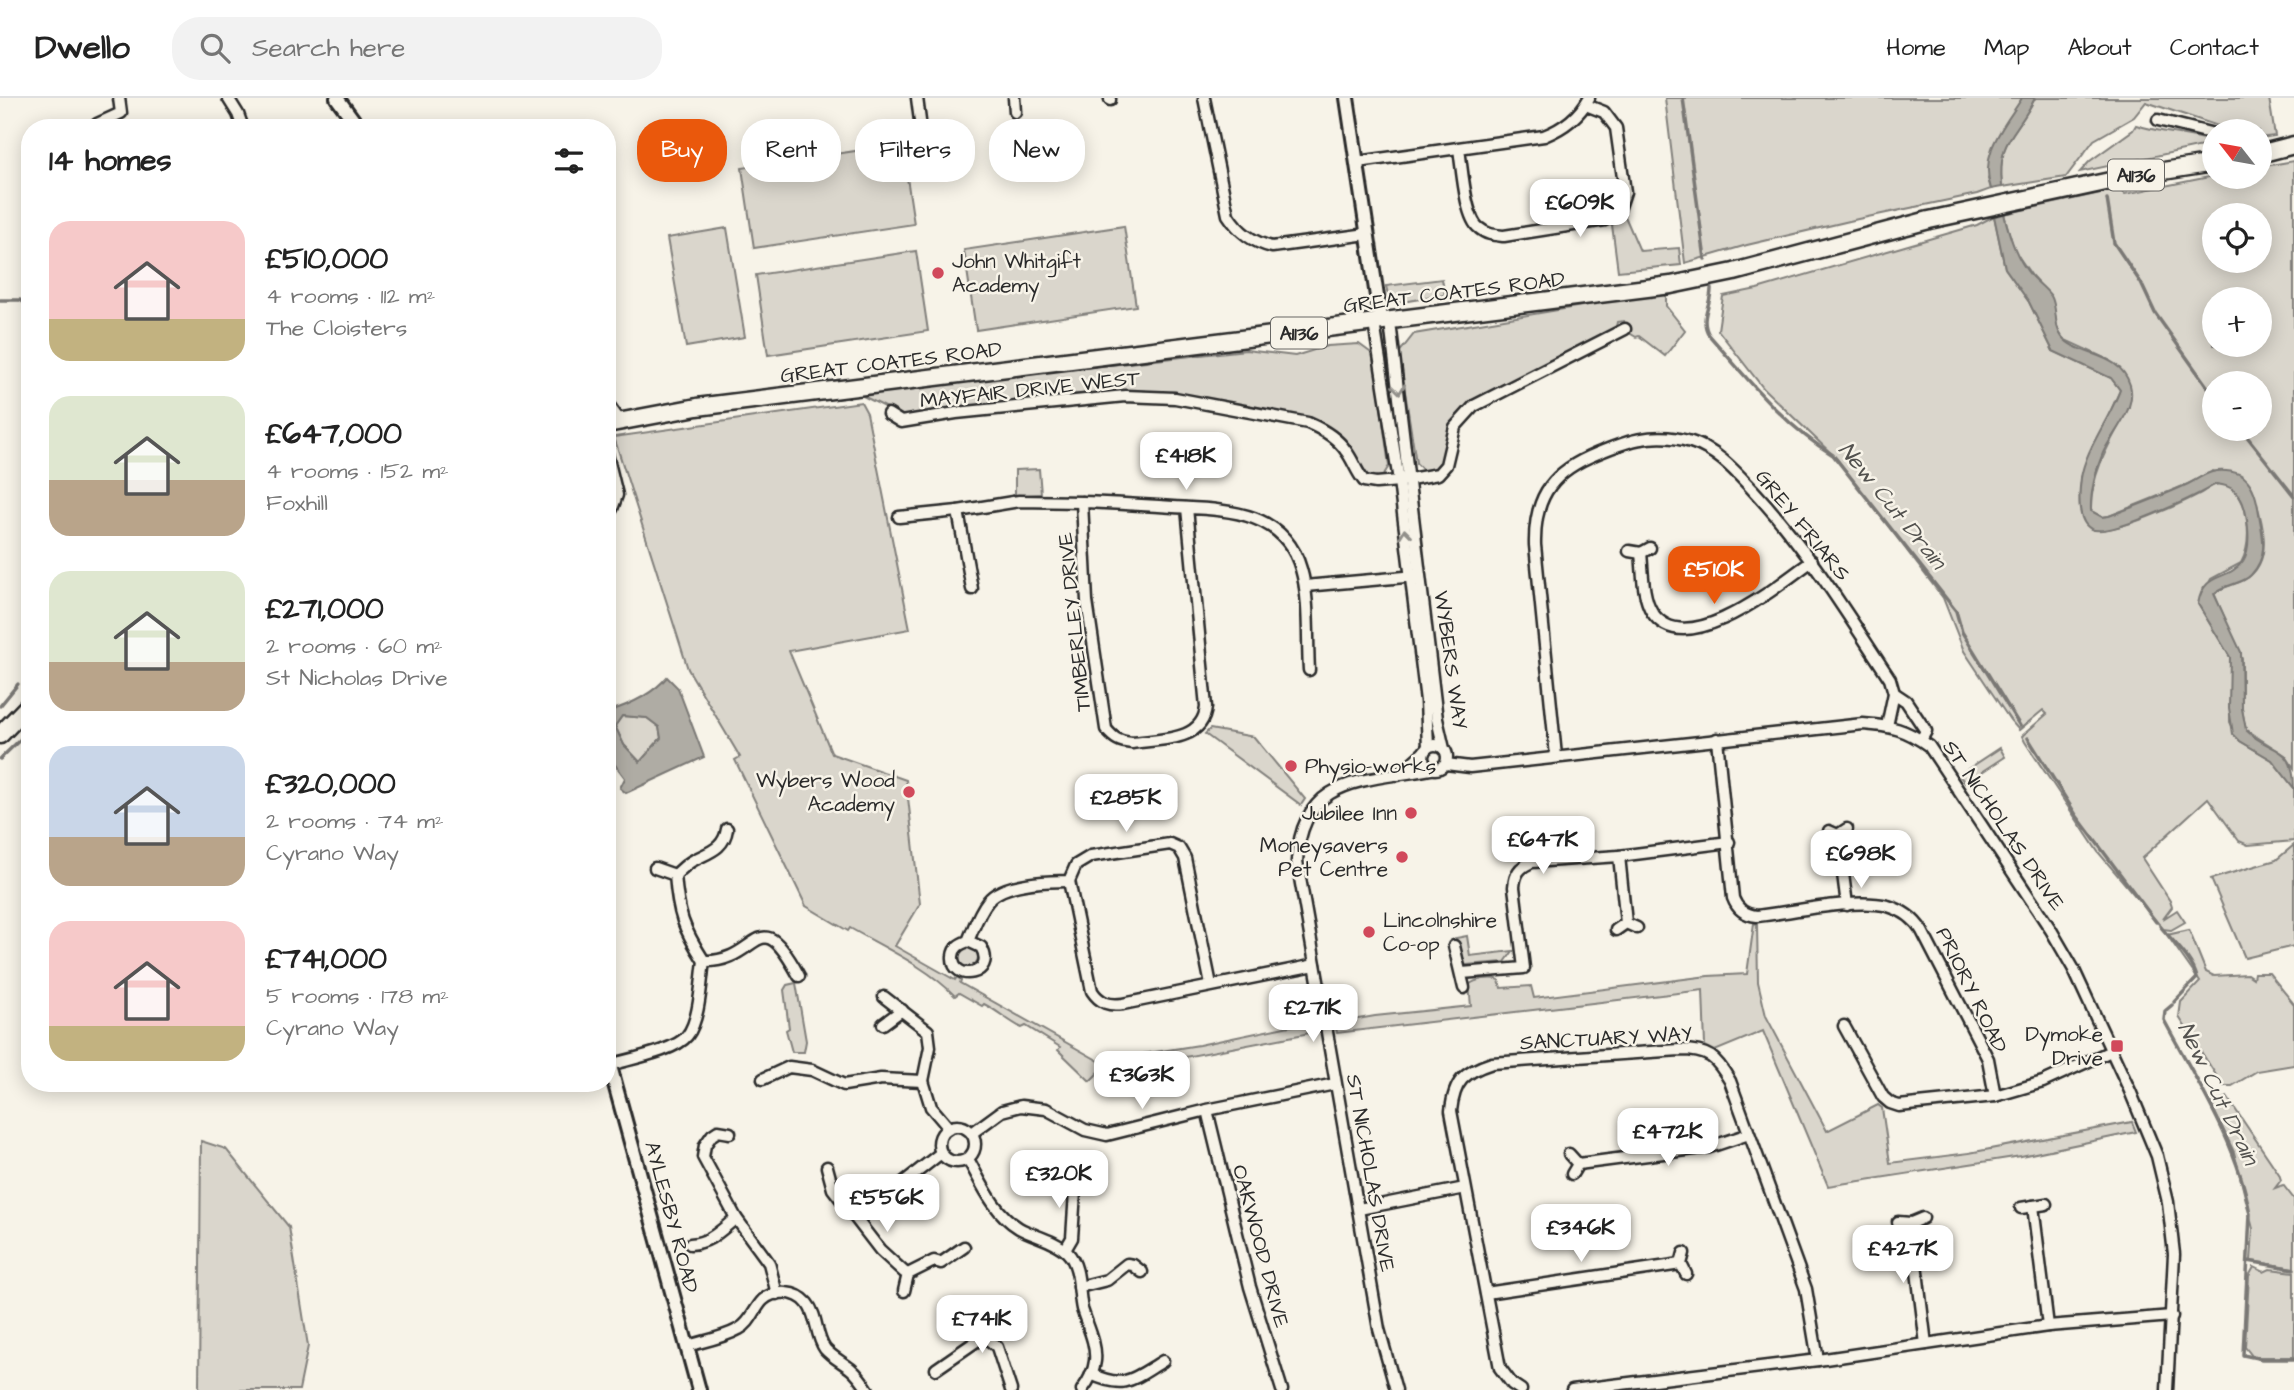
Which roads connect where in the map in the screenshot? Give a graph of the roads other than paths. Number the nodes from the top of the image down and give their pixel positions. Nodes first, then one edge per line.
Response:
1 (119, 98) edge
2 (228, 98) edge
3 (337, 98) edge
4 (917, 98) edge
5 (1014, 98) edge
6 (1204, 98) edge
7 (1348, 98) edge
8 (1587, 102) edge
9 (1015, 112) dead end
10 (108, 119) edge
11 (238, 119) edge
12 (352, 119) edge
13 (920, 119) edge
14 (2158, 120) dead end
15 (2202, 131) edge
16 (2294, 145) edge
17 (1459, 149) junction
18 (2272, 151) edge
19 (1358, 162) junction
20 (2202, 165) edge
21 (1367, 234) junction
22 (1382, 323) junction
23 (1625, 329) dead end
24 (888, 414) dead end
25 (616, 422) edge
26 (1405, 480) junction
27 (1082, 502) junction
28 (1187, 508) junction
29 (958, 511) junction
30 (899, 517) dead end
31 (1629, 551) dead end
32 (1812, 561) junction
33 (1415, 576) junction
34 (1305, 586) junction
35 (972, 589) dead end
36 (1309, 670) dead end
37 (1894, 693) junction
38 (21, 713) edge
39 (1887, 726) junction
40 (0, 735) edge
41 (1717, 739) junction
42 (1921, 740) junction
43 (1444, 749) junction
44 (1426, 750) junction
45 (1556, 757) junction
46 (1446, 764) junction
47 (1431, 769) junction
48 (1397, 776) junction
49 (727, 829) dead end
50 (1838, 832) dead end
51 (1729, 842) junction
52 (1619, 856) junction
53 (655, 868) dead end
54 (675, 875) junction
55 (1069, 881) junction
56 (1847, 905) junction
57 (1626, 923) junction
58 (1637, 928) dead end
59 (1616, 930) dead end
60 (968, 941) dead end
61 (1454, 946) dead end
62 (704, 961) junction
63 (1315, 965) junction
64 (1462, 973) junction
65 (799, 976) dead end
66 (1211, 985) junction
67 (1464, 988) dead end
68 (884, 997) dead end
69 (902, 1010) junction
70 (883, 1024) dead end
71 (1844, 1026) dead end
72 (2111, 1051) junction
73 (616, 1058) edge
74 (763, 1079) dead end
75 (923, 1081) junction
76 (1335, 1084) junction
77 (616, 1086) edge
78 (1995, 1096) junction
79 (1207, 1110) junction
80 (948, 1127) junction
81 (730, 1133) dead end
82 (972, 1133) junction
83 (1749, 1134) junction
84 (941, 1153) junction
85 (1569, 1154) dead end
86 (968, 1160) junction
87 (1578, 1164) junction
88 (827, 1167) dead end
89 (1572, 1174) dead end
90 (1076, 1176) dead end
91 (1465, 1188) junction
92 (2046, 1204) dead end
93 (2034, 1206) junction
94 (2021, 1208) dead end
95 (1359, 1209) junction
96 (736, 1218) junction
97 (1923, 1218) dead end
98 (857, 1219) junction
99 (1898, 1222) dead end
100 (1911, 1223) junction
101 (690, 1244) dead end
102 (964, 1247) dead end
103 (1065, 1250) junction
104 (1142, 1272) dead end
105 (908, 1274) junction
106 (1686, 1274) dead end
107 (1079, 1287) junction
108 (905, 1291) dead end
109 (1486, 1293) junction
110 (777, 1294) junction
111 (2172, 1316) junction
112 (2048, 1326) junction
113 (1926, 1344) junction
114 (687, 1346) junction
115 (1818, 1360) junction
116 (1163, 1361) dead end
117 (936, 1369) dead end
118 (1091, 1374) junction
119 (699, 1390) edge
120 (868, 1390) edge
121 (1011, 1390) edge
122 (1082, 1390) edge
123 (1282, 1390) edge
124 (1396, 1390) edge
125 (1521, 1390) edge
126 (1572, 1390) edge
127 (2167, 1390) edge

1 - 10 street
2 - 11 street
3 - 12 street
4 - 13 street
5 - 9 street
6 - 21 street
7 - 19 street
8 - 17 street
8 - 17 street
14 - 15 street
16 - 18 main road
17 - 19 street
19 - 21 street
20 - 22 main road, GREAT COATES ROAD / A1136
21 - 22 street
22 - 25 main road, GREAT COATES ROAD / A1136
22 -> 26 street, WYBERS WAY
22 - 26 street, WYBERS WAY
23 - 26 street
24 - 26 street, MAYFAIR DRIVE WEST
26 - 33 street, WYBERS WAY
27 - 28 street, TIMBERLEY DRIVE
27 - 28 street, TIMBERLEY DRIVE
27 - 29 street
28 - 34 street, TIMBERLEY DRIVE
29 - 30 street
29 - 35 street
31 - 32 street
32 - 37 street, GREY FRIARS
32 - 45 street, GREY FRIARS
33 - 34 street
33 - 43 street, WYBERS WAY
33 - 44 street, WYBERS WAY
34 - 36 street, TIMBERLEY DRIVE
37 - 39 street
37 - 42 street, GREY FRIARS
38 - 40 main road
39 - 41 street, ST NICHOLAS DRIVE
39 - 42 street, ST NICHOLAS DRIVE
41 - 45 street, ST NICHOLAS DRIVE
41 - 51 street, PRIORY ROAD
42 - 72 street, ST NICHOLAS DRIVE
43 - 44 street
43 - 46 street
44 - 47 street
44 - 48 street
45 - 46 street, ST NICHOLAS DRIVE
46 - 47 street
47 - 48 street, ST NICHOLAS DRIVE
48 - 63 street, ST NICHOLAS DRIVE
49 - 54 street
50 - 56 street
51 - 52 street
51 - 56 street, PRIORY ROAD
52 - 57 street
52 - 64 street
53 - 54 street
54 - 62 street
55 - 60 street
55 - 66 street
55 - 66 street
56 - 78 street, PRIORY ROAD
57 - 58 street
57 - 59 street
61 - 64 street
62 - 65 street
62 - 73 street
63 - 66 street
63 - 76 street, ST NICHOLAS DRIVE
64 - 67 street
68 - 69 street
69 - 70 street
69 - 75 street
71 - 78 street
72 - 78 street
72 - 111 street, ST NICHOLAS DRIVE
74 - 75 street
75 - 80 street
76 - 79 street
76 - 95 street, ST NICHOLAS DRIVE
77 - 114 street, AYLESBY ROAD
79 - 82 street
79 - 123 street, OAKWOOD DRIVE
80 - 82 street
80 - 84 street
81 - 96 street
82 - 86 street
83 - 87 street
83 - 91 street, SANCTUARY WAY
83 - 115 street, SANCTUARY WAY
84 - 86 street
84 - 98 street
85 - 87 street
86 - 103 street
87 - 89 street
88 - 98 street
90 - 103 street
91 - 95 street
91 - 109 street, SANCTUARY WAY
92 - 93 street
93 - 94 street
93 - 112 street
95 - 124 street, ST NICHOLAS DRIVE
96 - 101 street
96 - 110 street
97 - 100 street
98 - 105 street
99 - 100 street
100 - 113 street
102 - 105 street
103 - 107 street
104 - 107 street
105 - 108 street
106 - 109 street
107 - 118 street
109 - 125 street, SANCTUARY WAY
110 - 114 street
110 - 120 street
111 - 112 street
111 - 127 street, ST NICHOLAS DRIVE
112 - 113 street
113 - 115 street
114 - 119 street, AYLESBY ROAD
115 - 126 street
116 - 118 street
117 - 121 street
118 - 122 street

